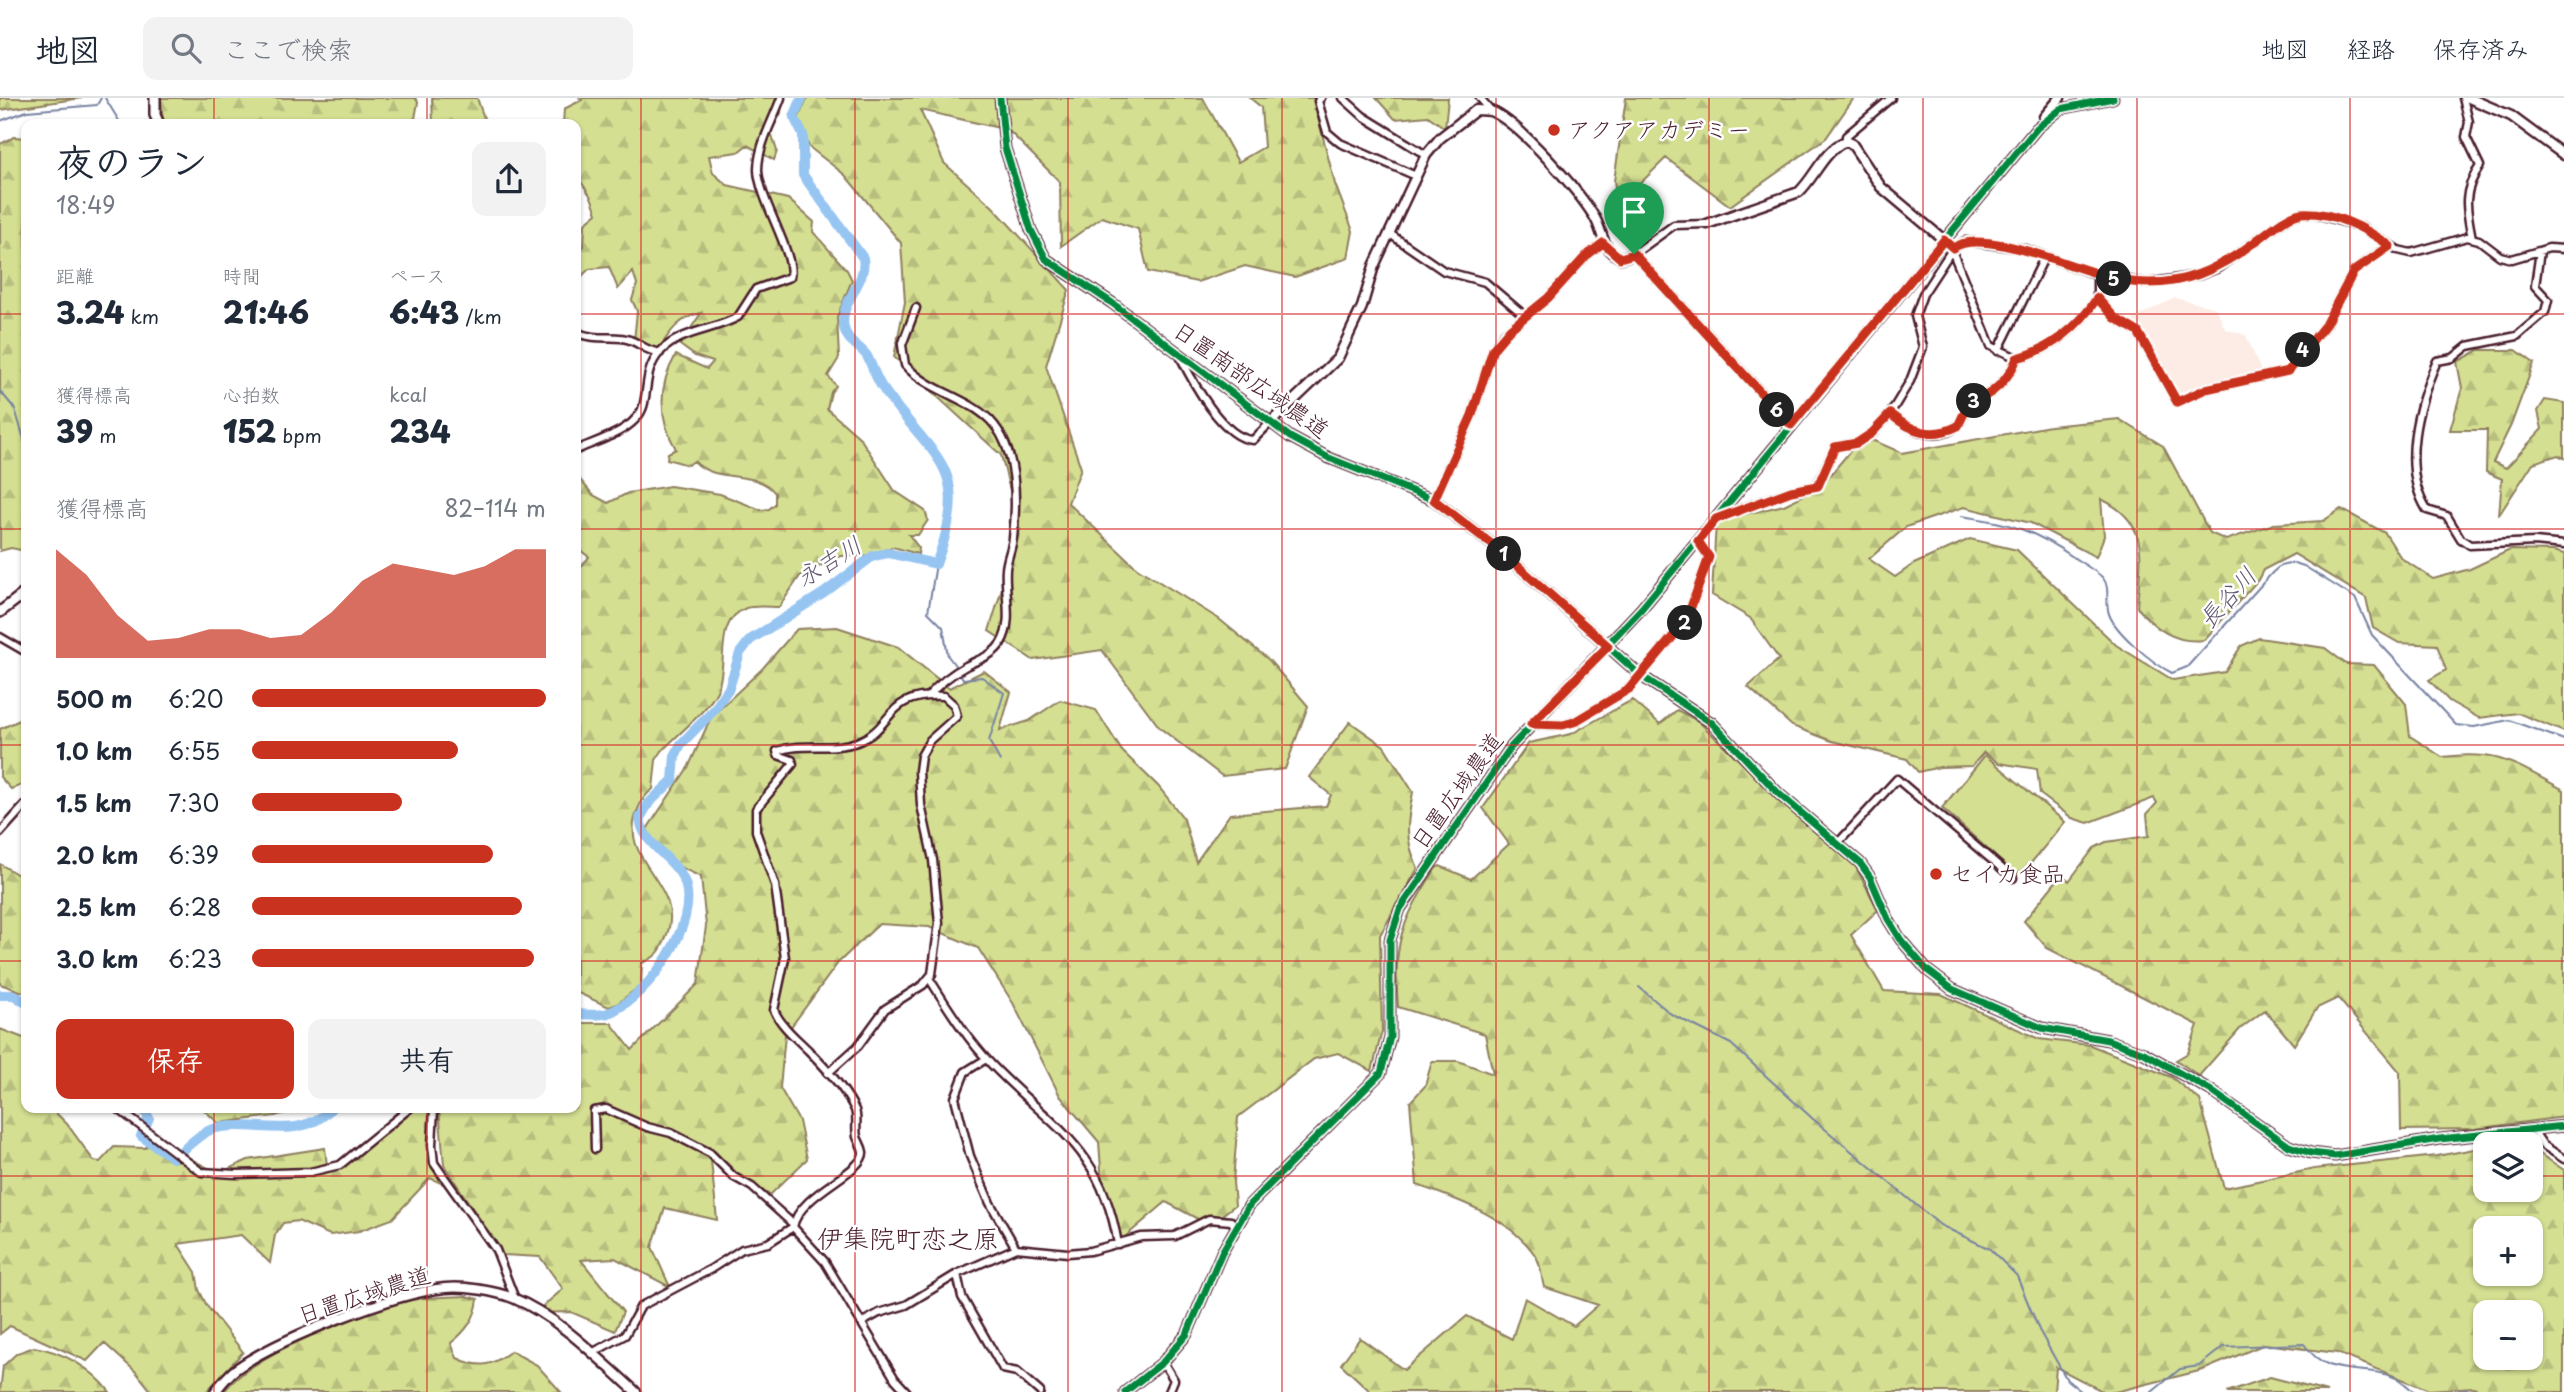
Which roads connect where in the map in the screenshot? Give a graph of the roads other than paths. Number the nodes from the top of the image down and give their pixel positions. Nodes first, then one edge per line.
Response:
1 (155, 98) edge
2 (781, 98) edge
3 (1000, 98) edge
4 (1321, 98) edge
5 (1343, 98) edge
6 (1480, 98) edge
7 (1891, 98) edge
8 (2113, 98) edge
9 (2463, 98) edge
10 (2469, 98) edge
11 (2060, 102) edge
12 (1492, 111) junction
13 (157, 119) edge
14 (1846, 141) junction
15 (1426, 155) junction
16 (2564, 155) edge
17 (1416, 176) junction
18 (1707, 224) joint
19 (1390, 234) junction
20 (2472, 238) junction
21 (1944, 240) junction
22 (1603, 243) junction
23 (2390, 246) junction
24 (2564, 249) edge
25 (1953, 251) junction
26 (2540, 251) junction
27 (1634, 254) junction
28 (2045, 256) junction
29 (2097, 275) junction
30 (2097, 298) junction
31 (916, 308) dead end
32 (1525, 317) junction
33 (581, 334) edge
34 (1998, 351) junction
35 (660, 353) junction
36 (1180, 355) junction
37 (2017, 358) junction
38 (1890, 414) junction
39 (1271, 422) junction
40 (1791, 425) junction
41 (581, 447) edge
42 (1434, 500) junction
43 (1716, 519) junction
44 (1698, 541) junction
45 (2564, 545) edge
46 (21, 596) edge
47 (0, 612) edge
48 (0, 637) edge
49 (1608, 646) junction
50 (21, 649) edge
51 (1640, 675) junction
52 (929, 696) junction
53 (1531, 724) junction
54 (21, 810) edge
55 (0, 833) edge
56 (1838, 843) junction
57 (2013, 878) dead end
58 (929, 978) junction
59 (986, 1059) junction
60 (828, 1073) junction
61 (124, 1113) edge
62 (405, 1113) edge
63 (434, 1113) edge
64 (2564, 1126) edge
65 (2532, 1129) junction
66 (595, 1149) dead end
67 (2564, 1158) edge
68 (793, 1226) junction
69 (1235, 1226) junction
70 (1118, 1244) junction
71 (1016, 1248) junction
72 (957, 1274) junction
73 (515, 1299) junction
74 (861, 1323) junction
75 (593, 1353) junction
76 (1163, 1362) junction
77 (215, 1392) edge
78 (636, 1392) edge
79 (907, 1392) edge
80 (1040, 1392) edge
81 (1125, 1392) edge
82 (1169, 1392) edge

1 - 13 main road
2 - 35 street
3 - 36 street, 日置南部広域農道
4 - 17 street
5 - 15 street
6 - 12 street
7 - 14 street
8 - 11 street
9 - 20 street
10 - 16 street
11 - 21 street, 日置広域農道
12 - 15 street
12 - 22 street
14 - 18 street
14 - 21 street
15 - 17 street
17 - 19 street
18 - 27 street
19 - 32 street
19 - 39 street
20 - 23 street
20 - 26 street
21 - 25 street
21 - 40 street, 日置広域農道
22 - 27 street
22 - 32 street
23 - 29 street
23 - 30 street
24 - 26 street
25 - 28 street
25 - 34 street
25 - 38 street
26 - 45 street
27 - 40 street
28 - 29 street
28 - 34 street
29 - 30 street
30 - 37 street
31 - 52 street
32 - 42 street
33 - 35 street
34 - 37 street
35 - 41 street
36 - 39 street, 日置南部広域農道
36 - 39 street
37 - 38 street
38 - 43 street
39 - 42 street, 日置南部広域農道
40 - 43 street, 日置広域農道
42 - 49 street, 日置南部広域農道
43 - 44 street, 日置広域農道
44 - 49 street, 日置広域農道
44 - 51 street
46 - 47 main road
48 - 50 street
49 - 51 street, 日置南部広域農道
49 - 53 street, 日置広域農道
51 - 53 street
51 - 56 street, 日置南部広域農道
52 - 58 street
52 - 60 street
53 - 69 street, 日置広域農道
54 - 55 street
56 - 57 street
56 - 65 street, 日置南部広域農道
58 - 59 street
58 - 60 street
59 - 70 street
59 - 71 street
60 - 68 street
61 - 62 street
63 - 73 street
64 - 65 street, 日置南部広域農道
65 - 67 street
66 - 68 street
68 - 74 street
68 - 75 street
69 - 70 street
69 - 76 street, 日置広域農道
70 - 71 street
71 - 72 street
72 - 74 street
72 - 80 street
73 - 75 street, 日置広域農道
73 - 77 street, 日置広域農道
74 - 79 street
75 - 78 street, 日置広域農道
76 - 81 street, 日置広域農道
76 - 82 street

